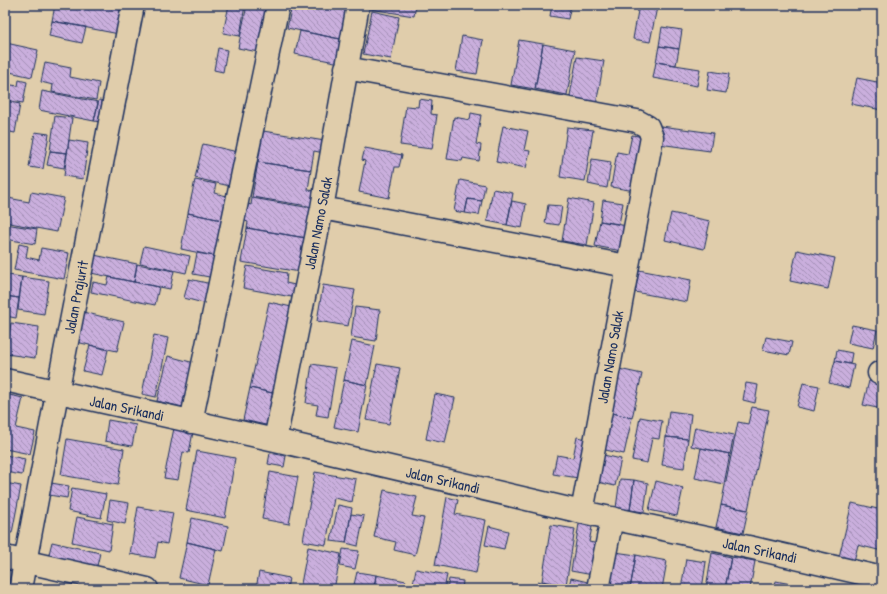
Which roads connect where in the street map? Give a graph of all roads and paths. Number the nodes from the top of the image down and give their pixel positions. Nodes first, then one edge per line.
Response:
1 (133, 5) edge
2 (278, 5) edge
3 (358, 5) edge
4 (346, 68) junction
5 (322, 208) junction
6 (627, 266) junction
7 (5, 380) edge
8 (56, 393) junction
9 (191, 422) junction
10 (275, 440) junction
11 (582, 512) junction
12 (612, 518) junction
13 (15, 559) edge
14 (882, 578) edge
15 (20, 589) edge
16 (147, 589) edge
17 (598, 589) edge

1 - 8 street, Jalan Prajurit
2 - 9 street
3 - 4 street, Jalan Namo Salak
4 - 5 street, Jalan Namo Salak
4 - 6 street, Jalan Namo Salak
5 - 6 street
5 - 10 street, Jalan Namo Salak
6 - 11 street, Jalan Namo Salak
7 - 8 street, Jalan Srikandi
8 - 9 street, Jalan Srikandi
8 - 13 street, Jalan Prajurit
9 - 10 street, Jalan Srikandi
10 - 11 street, Jalan Srikandi
11 - 12 street, Jalan Srikandi
12 - 14 street, Jalan Srikandi
12 - 17 street
13 - 15 street, Jalan Prajurit
13 - 16 street

